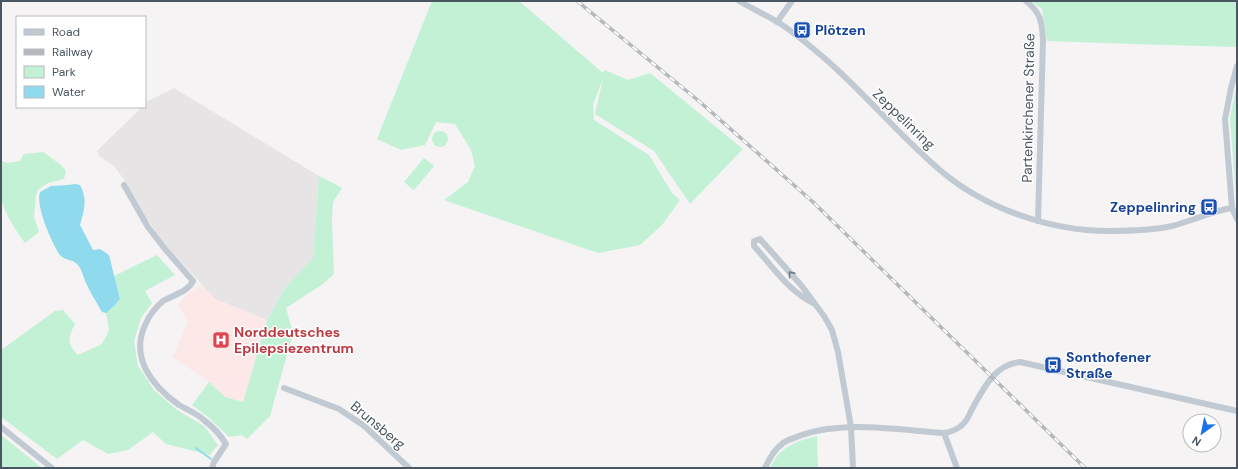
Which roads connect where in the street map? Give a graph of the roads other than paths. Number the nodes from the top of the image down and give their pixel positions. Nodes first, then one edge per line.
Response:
1 (739, 1) edge
2 (792, 1) edge
3 (1026, 1) edge
4 (777, 22) junction
5 (1237, 66) edge
6 (124, 185) dead end
7 (1232, 208) junction
8 (1038, 220) junction
9 (1237, 220) edge
10 (815, 304) junction
11 (284, 388) dead end
12 (1237, 411) edge
13 (1, 427) edge
14 (851, 427) junction
15 (944, 433) junction
16 (52, 468) edge
17 (212, 468) edge
18 (409, 468) edge
19 (765, 468) edge
20 (853, 468) edge
21 (956, 468) edge

1 - 4 street, Zeppelinring
2 - 4 street
3 - 8 street, Partenkirchener Straße
4 - 8 street, Zeppelinring
5 - 7 street
6 - 17 street
7 - 8 street, Zeppelinring
7 - 9 street
10 -> 10 street
10 - 14 street
11 - 18 street, Brunsberg
12 - 15 street
13 - 16 street
14 - 15 street
14 - 19 street
14 - 20 street
15 - 21 street

